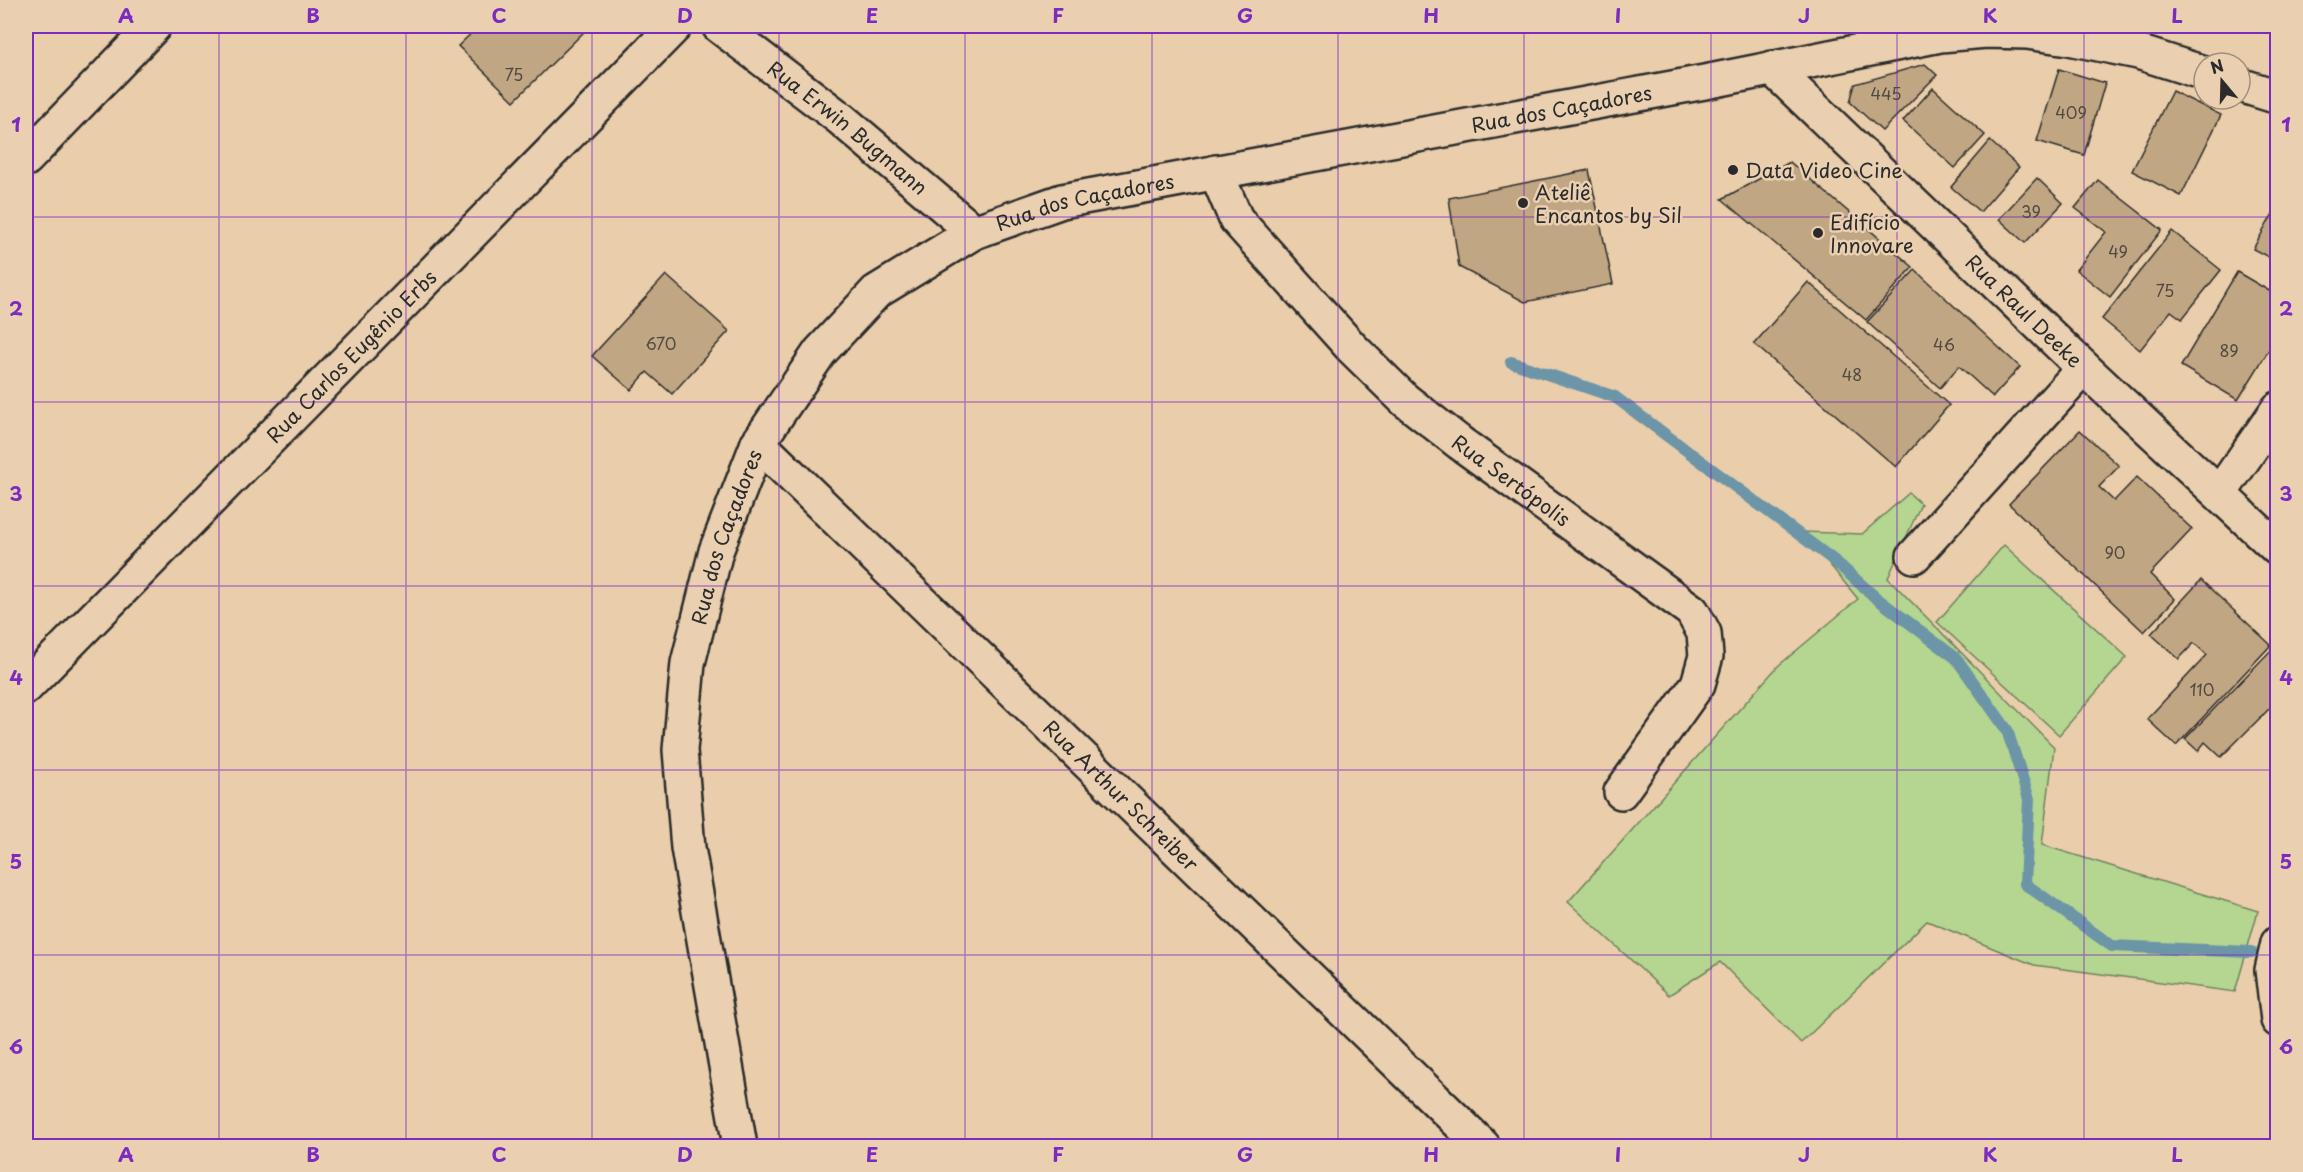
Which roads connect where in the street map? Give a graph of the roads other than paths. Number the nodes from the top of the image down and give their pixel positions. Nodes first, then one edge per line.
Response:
1 (154, 26) edge
2 (675, 26) edge
3 (719, 26) edge
4 (1772, 68) junction
5 (2192, 69) edge
6 (2252, 89) edge
7 (2277, 97) edge
8 (26, 159) edge
9 (1216, 171) junction
10 (974, 231) junction
11 (2084, 368) junction
12 (2277, 409) edge
13 (758, 443) junction
14 (2220, 493) junction
15 (2277, 549) edge
16 (1914, 556) dead end
17 (26, 687) edge
18 (1621, 792) dead end
19 (2277, 943) edge
20 (2277, 1020) edge
21 (740, 1146) edge
22 (1483, 1146) edge

1 - 8 street
2 - 17 street, Rua Carlos Eugênio Erbs
3 - 10 street, Rua Erwin Bugmann
4 - 5 street, Rua dos Caçadores
4 - 9 street, Rua dos Caçadores
4 - 11 street, Rua Raul Deeke
6 - 7 street
9 - 10 street, Rua dos Caçadores
9 - 18 street, Rua Sertópolis
10 - 13 street, Rua dos Caçadores
11 - 14 street, Rua Raul Deeke
11 - 16 street
12 - 14 street
13 - 21 street, Rua dos Caçadores
13 - 22 street, Rua Arthur Schreiber
14 - 15 street, Rua Raul Deeke
19 - 20 street

